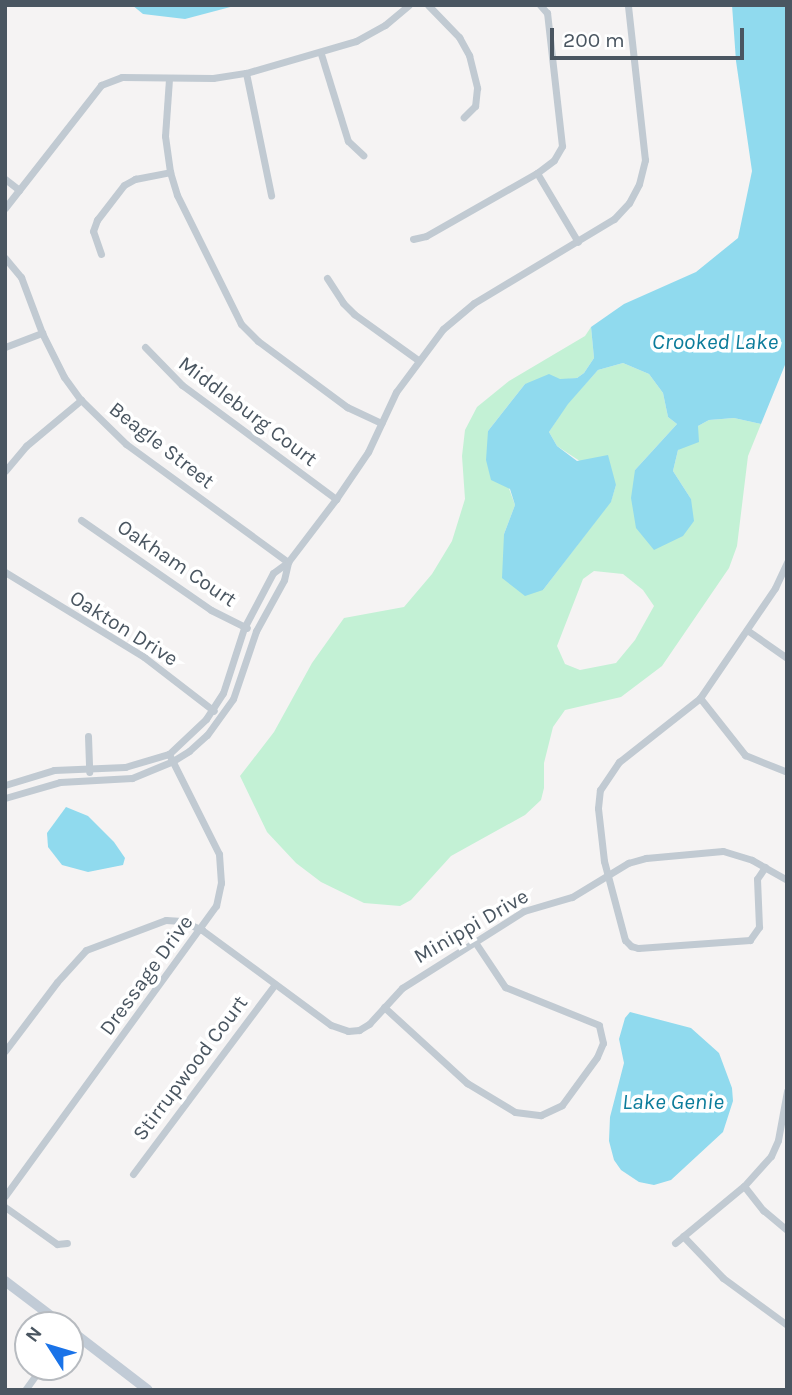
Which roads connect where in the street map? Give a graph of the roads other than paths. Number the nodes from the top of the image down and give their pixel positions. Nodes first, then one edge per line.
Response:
1 (409, 5) edge
2 (428, 5) edge
3 (540, 5) edge
4 (628, 5) edge
5 (321, 54) junction
6 (246, 73) junction
7 (169, 79) junction
8 (464, 117) dead end
9 (363, 155) dead end
10 (170, 172) junction
11 (537, 173) junction
12 (5, 179) edge
13 (19, 190) junction
14 (271, 195) dead end
15 (5, 208) edge
16 (413, 239) dead end
17 (578, 242) junction
18 (101, 254) dead end
19 (5, 258) edge
20 (327, 278) dead end
21 (42, 333) junction
22 (5, 347) edge
23 (145, 347) dead end
24 (418, 360) junction
25 (80, 400) junction
26 (382, 423) junction
27 (5, 471) edge
28 (335, 499) junction
29 (81, 520) dead end
30 (288, 562) junction
31 (787, 562) edge
32 (5, 572) edge
33 (244, 628) junction
34 (747, 630) junction
35 (256, 631) junction
36 (787, 658) edge
37 (700, 698) junction
38 (211, 709) junction
39 (222, 716) junction
40 (88, 736) dead end
41 (171, 758) junction
42 (89, 769) junction
43 (787, 772) edge
44 (89, 780) junction
45 (5, 785) edge
46 (5, 799) edge
47 (765, 867) junction
48 (608, 875) junction
49 (787, 880) edge
50 (202, 930) junction
51 (475, 942) junction
52 (275, 984) junction
53 (384, 1007) junction
54 (5, 1051) edge
55 (787, 1091) edge
56 (778, 1140) junction
57 (787, 1143) edge
58 (133, 1174) dead end
59 (744, 1186) junction
60 (5, 1196) edge
61 (5, 1207) edge
62 (787, 1230) edge
63 (683, 1236) junction
64 (67, 1243) dead end
65 (675, 1243) dead end
66 (5, 1281) edge
67 (45, 1311) edge
68 (787, 1325) edge
69 (84, 1341) edge
70 (148, 1390) edge

1 - 5 street
2 - 8 street
3 - 11 street
4 - 17 street
5 - 6 street
5 - 9 street
6 - 7 street
6 - 14 street
7 - 10 street
7 - 13 street
10 - 18 street
10 - 26 street
11 - 16 street
11 - 17 street
12 - 13 street
13 - 15 street
17 - 24 street
19 - 21 street, Beagle Street
20 - 24 street
21 - 22 street
21 - 25 street, Beagle Street
23 - 28 street, Middleburg Court
24 - 26 street
25 - 27 street
25 - 30 street, Beagle Street
26 - 28 street
28 - 30 street
29 - 33 street, Oakham Court
30 - 33 street
30 - 35 street
31 - 34 street
32 - 38 street, Oakton Drive
33 - 35 street, Oakham Court
33 - 38 street
34 - 36 street
34 - 37 street
35 - 39 street
37 - 43 street
37 - 48 street
38 - 39 street, Oakton Drive
38 - 41 street
39 - 41 street
40 - 42 street
41 - 42 street
41 - 44 street
41 - 50 street, Dressage Drive
42 - 44 street
42 - 45 street
44 - 46 street
47 - 48 street, Minippi Drive
47 - 48 street
47 - 49 street, Minippi Drive
48 - 51 street, Minippi Drive
50 - 52 street, Minippi Drive
50 - 54 street, Minippi Drive
50 - 60 street, Dressage Drive
51 - 53 street, Minippi Drive
51 - 53 street
52 - 53 street, Minippi Drive
52 - 58 street, Stirrupwood Court
55 - 56 street
56 - 57 street
56 - 59 street
59 - 62 street
59 - 63 street
61 - 64 street
63 - 65 street
63 - 68 street
66 - 67 main road
69 - 70 main road

